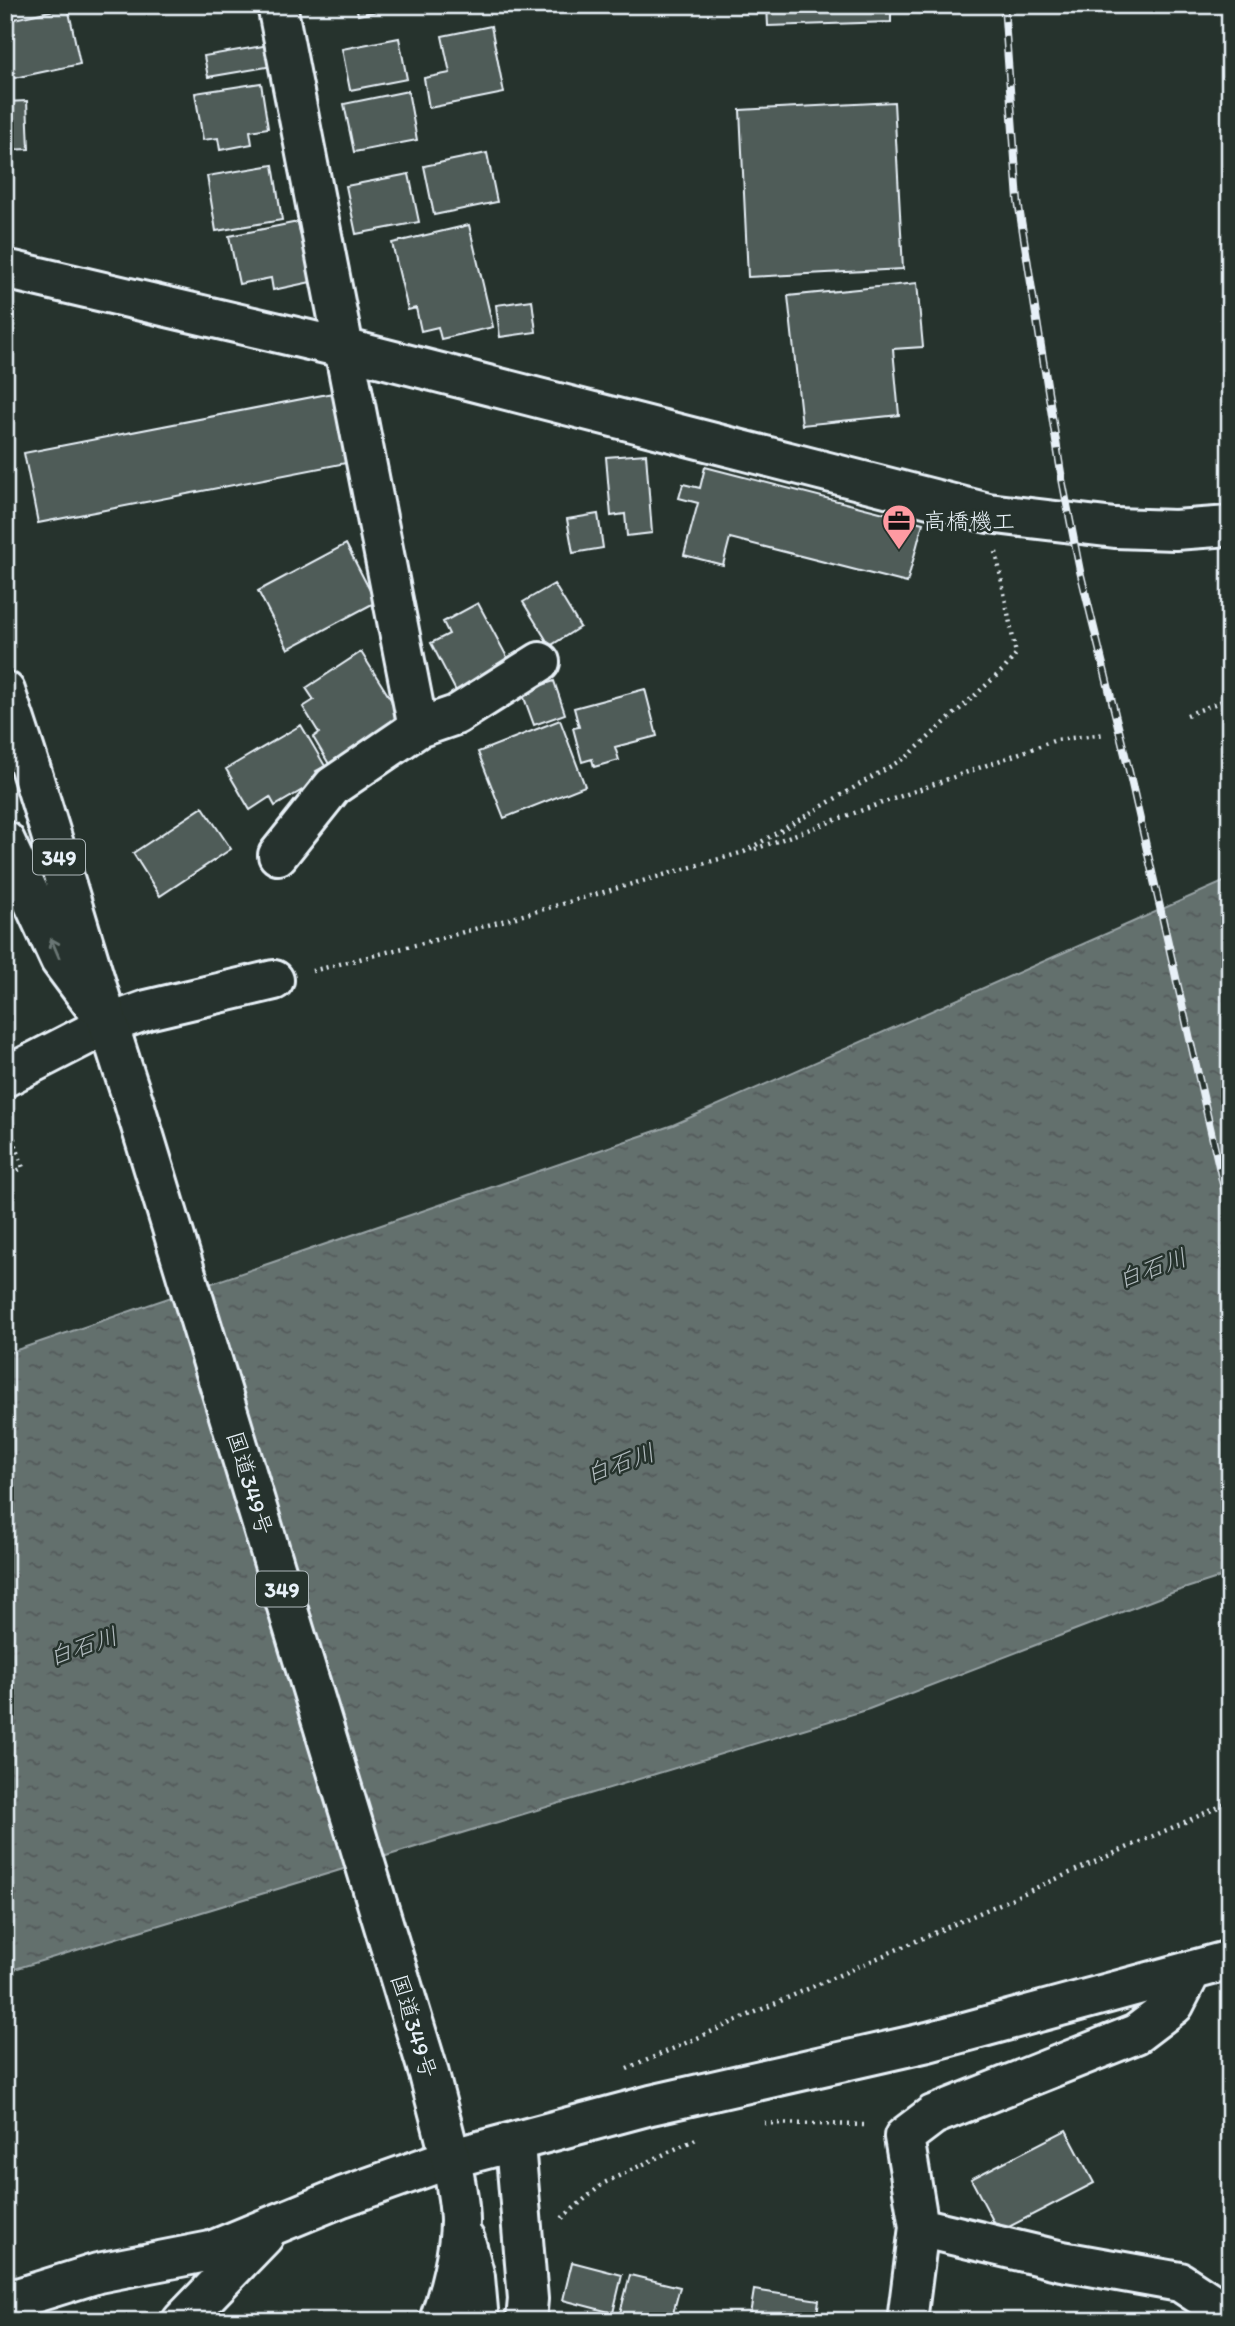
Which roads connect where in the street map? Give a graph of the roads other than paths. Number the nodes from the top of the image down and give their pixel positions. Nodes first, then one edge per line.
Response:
1 (277, 5) edge
2 (5, 269) edge
3 (343, 348) junction
4 (1230, 526) edge
5 (540, 662) dead end
6 (5, 691) edge
7 (418, 728) junction
8 (5, 841) edge
9 (278, 855) dead end
10 (274, 980) road end
11 (108, 1024) junction
12 (5, 1077) edge
13 (1230, 1960) edge
14 (1191, 1972) junction
15 (515, 2144) junction
16 (449, 2159) junction
17 (460, 2222) junction
18 (275, 2224) junction
19 (919, 2227) junction
20 (14, 2305) edge
21 (1230, 2315) edge
22 (182, 2321) edge
23 (439, 2321) edge
24 (478, 2321) edge
25 (526, 2321) edge
26 (907, 2321) edge

1 - 3 main road
2 - 3 main road
3 - 4 main road
3 - 7 main road
5 - 7 main road
6 - 11 main road, 国道349号 / 349
7 - 9 main road
11 -> 8 main road, 349
10 - 11 main road
11 - 12 main road
11 - 16 main road, 国道349号 / 349
13 - 14 main road
14 - 15 main road
14 - 19 main road
15 - 16 main road
15 - 25 main road
16 - 17 main road, 国道349号 / 349
16 - 18 main road
17 - 23 main road, 国道349号 / 349
17 - 24 main road, 349
18 - 20 main road
18 - 22 main road
19 - 21 main road
19 - 26 main road

